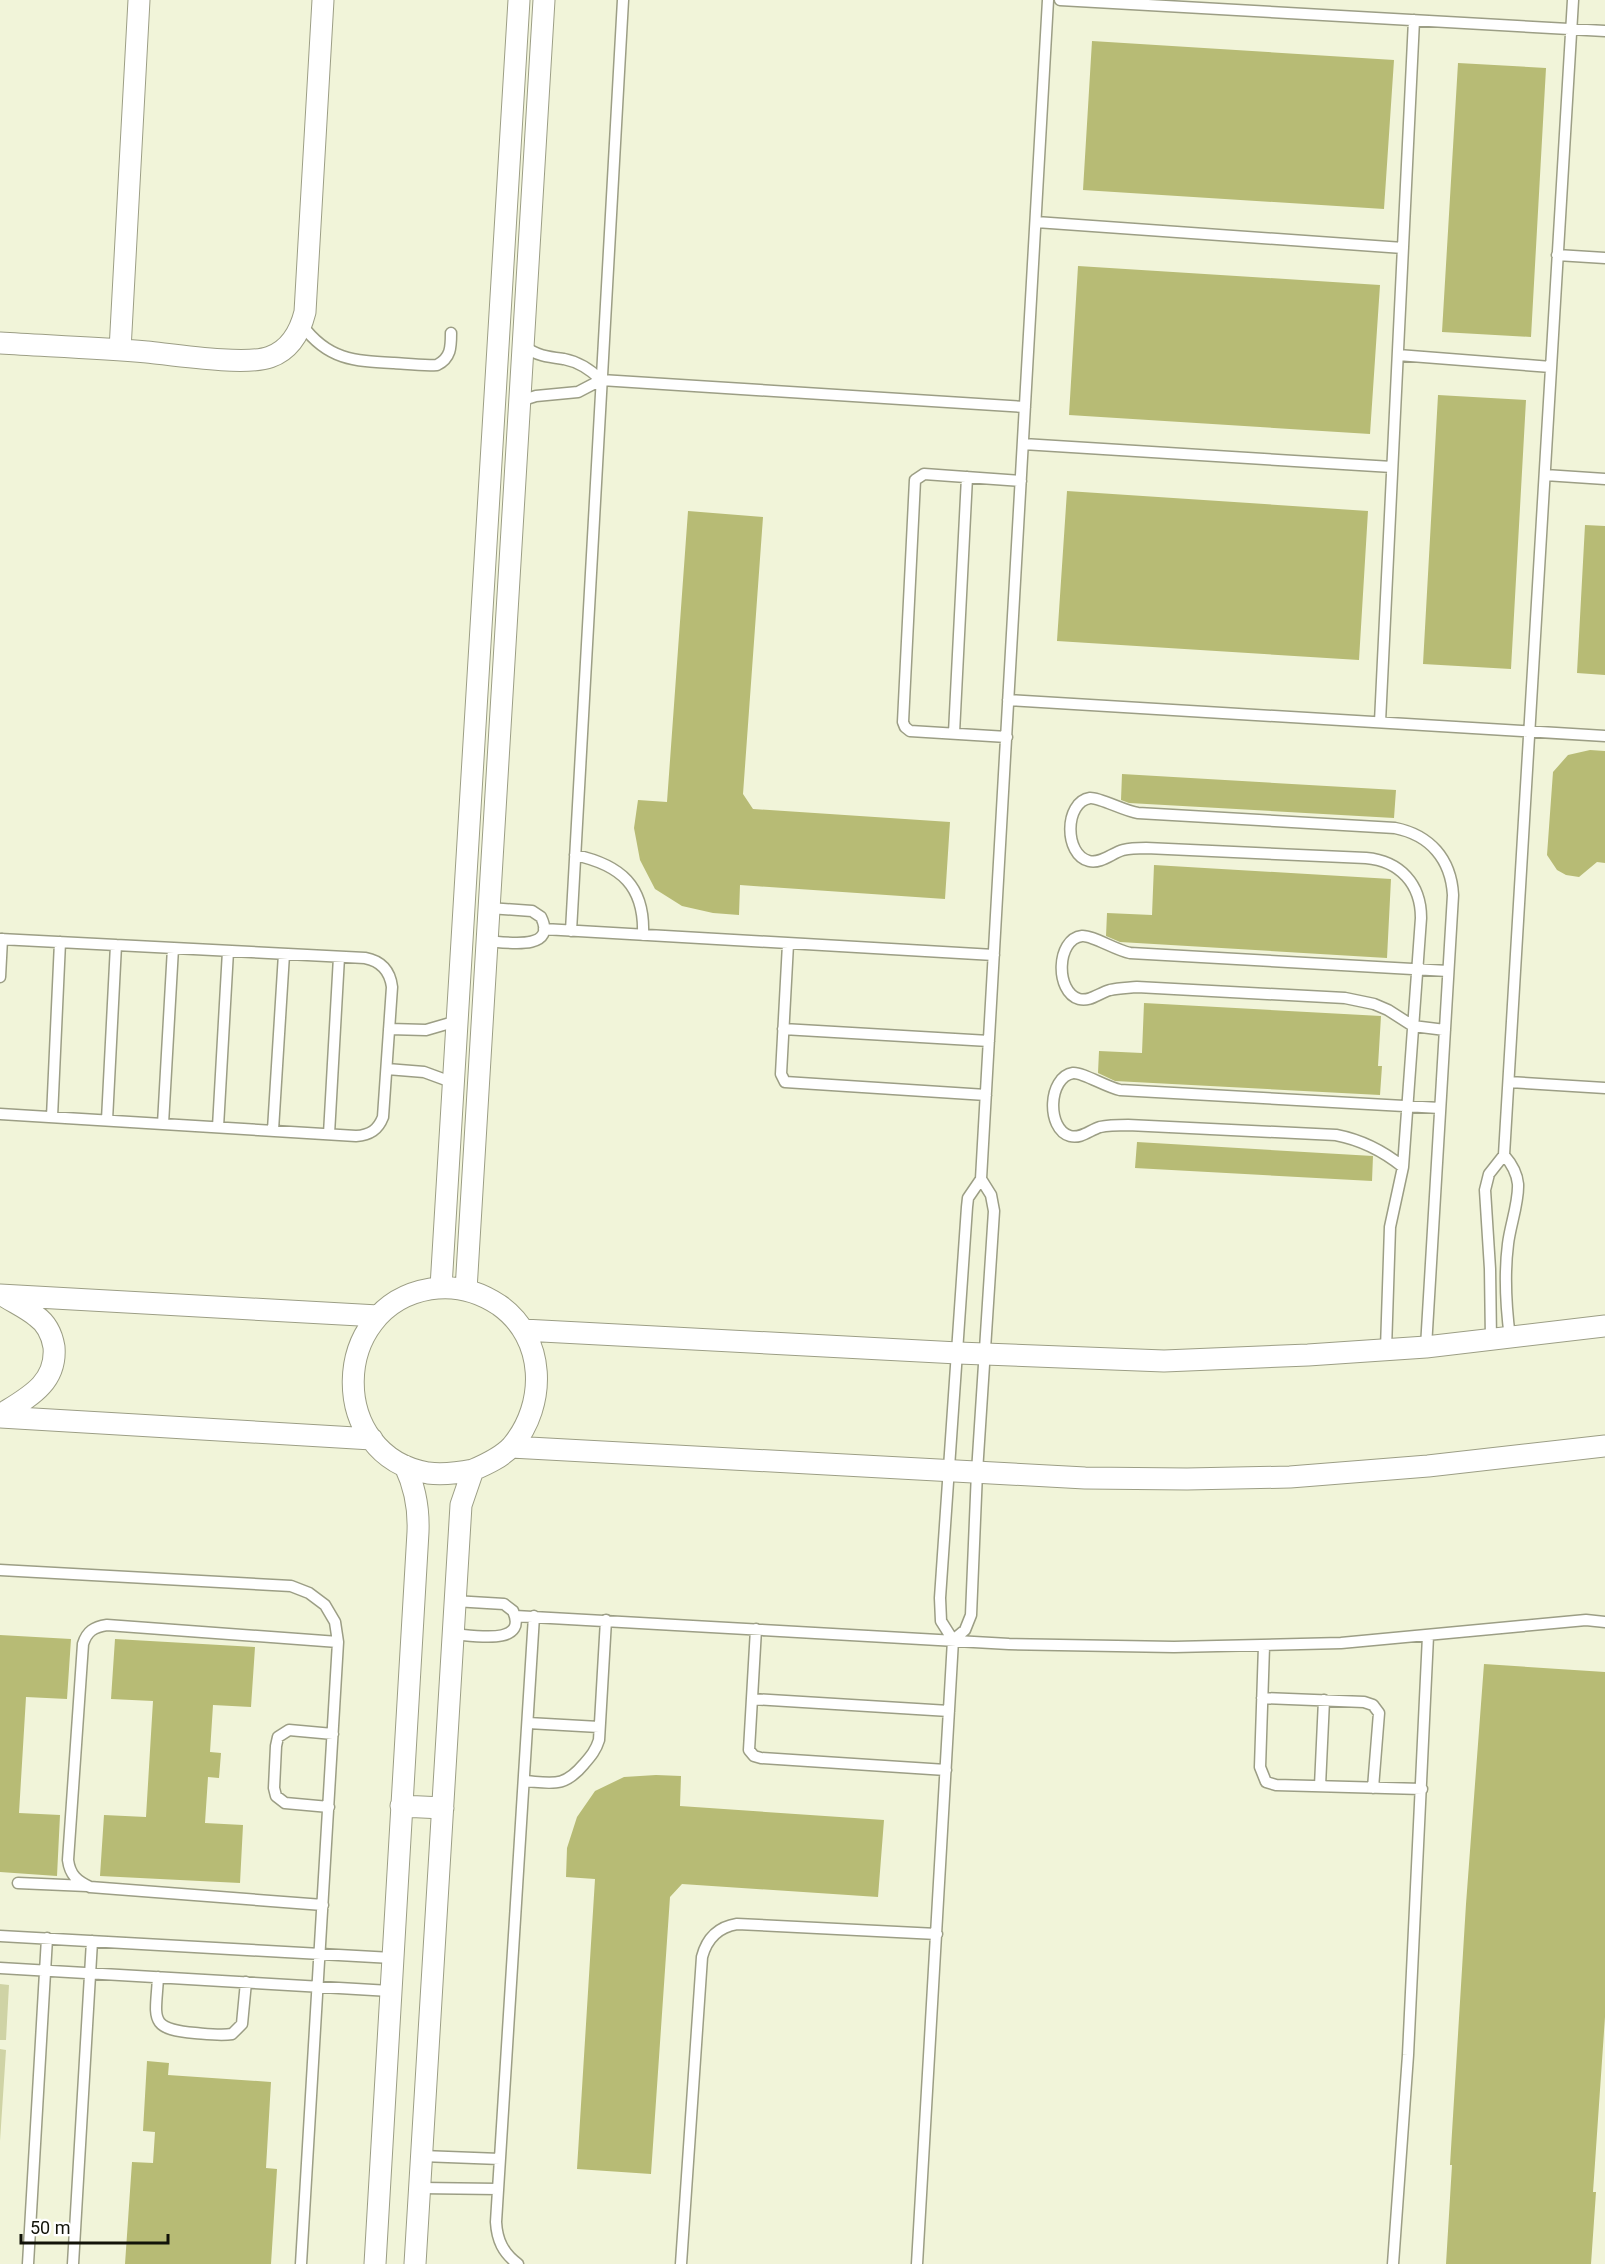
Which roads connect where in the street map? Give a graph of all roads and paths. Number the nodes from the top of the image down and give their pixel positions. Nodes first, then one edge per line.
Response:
1 (139, 0) edge
2 (323, 0) edge
3 (519, 0) edge
4 (544, 0) edge
5 (623, 0) edge
6 (1048, 0) edge
7 (1060, 0) edge
8 (1573, 0) edge
9 (1203, 4) edge
10 (1414, 20) junction
11 (1571, 29) junction
12 (1605, 31) edge
13 (1036, 222) junction
14 (1403, 248) junction
15 (1557, 255) junction
16 (1605, 258) edge
17 (302, 325) junction
18 (451, 333) dead end
19 (0, 343) edge
20 (524, 346) junction
21 (120, 350) junction
22 (1398, 355) junction
23 (1551, 367) junction
24 (601, 380) junction
25 (520, 401) junction
26 (1025, 407) junction
27 (1023, 444) junction
28 (1392, 467) junction
29 (1545, 475) junction
30 (967, 477) junction
31 (1605, 479) edge
32 (1021, 481) junction
33 (1008, 700) junction
34 (1380, 722) junction
35 (1529, 731) junction
36 (954, 733) junction
37 (1605, 736) edge
38 (1006, 737) junction
39 (575, 855) junction
40 (489, 908) junction
41 (544, 929) junction
42 (571, 931) junction
43 (643, 935) junction
44 (1, 939) edge
45 (487, 941) junction
46 (60, 942) junction
47 (788, 944) junction
48 (116, 945) junction
49 (173, 948) junction
50 (228, 951) junction
51 (284, 954) junction
52 (994, 955) junction
53 (339, 957) junction
54 (1417, 969) junction
55 (1448, 971) junction
56 (0, 977) edge
57 (457, 1022) junction
58 (1413, 1026) junction
59 (389, 1029) junction
60 (783, 1029) junction
61 (1444, 1030) junction
62 (989, 1041) junction
63 (387, 1069) junction
64 (1509, 1082) junction
65 (454, 1083) junction
66 (1605, 1088) edge
67 (986, 1095) junction
68 (1407, 1106) junction
69 (1440, 1108) junction
70 (0, 1114) edge
71 (52, 1117) junction
72 (106, 1120) junction
73 (163, 1124) junction
74 (218, 1127) junction
75 (273, 1130) junction
76 (329, 1134) junction
77 (1504, 1155) junction
78 (1402, 1167) junction
79 (981, 1179) junction
80 (441, 1287) junction
81 (466, 1290) junction
82 (1, 1295) edge
83 (378, 1316) junction
84 (1605, 1326) edge
85 (523, 1330) junction
86 (1501, 1339) junction
87 (1426, 1347) junction
88 (1386, 1349) junction
89 (958, 1353) junction
90 (985, 1354) junction
91 (0, 1416) edge
92 (372, 1439) junction
93 (1605, 1446) edge
94 (511, 1447) junction
95 (405, 1466) junction
96 (473, 1470) junction
97 (950, 1470) junction
98 (977, 1472) junction
99 (0, 1570) edge
100 (454, 1601) junction
101 (515, 1616) junction
102 (534, 1616) junction
103 (606, 1620) junction
104 (1605, 1622) edge
105 (756, 1629) junction
106 (453, 1634) junction
107 (1428, 1636) junction
108 (953, 1640) junction
109 (338, 1642) junction
110 (1264, 1646) junction
111 (1262, 1698) junction
112 (752, 1699) junction
113 (1324, 1700) junction
114 (949, 1711) junction
115 (528, 1723) junction
116 (599, 1727) junction
117 (333, 1734) junction
118 (946, 1770) junction
119 (524, 1781) junction
120 (1320, 1786) junction
121 (1373, 1788) junction
122 (1422, 1789) junction
123 (401, 1806) junction
124 (329, 1807) junction
125 (443, 1808) junction
126 (18, 1883) dead end
127 (90, 1887) junction
128 (323, 1905) junction
129 (937, 1934) junction
130 (0, 1936) edge
131 (47, 1938) junction
132 (92, 1941) junction
133 (320, 1954) junction
134 (392, 1958) junction
135 (0, 1968) edge
136 (45, 1970) junction
137 (90, 1973) junction
138 (158, 1977) junction
139 (246, 1982) junction
140 (318, 1987) junction
141 (390, 1991) junction
142 (422, 2156) junction
143 (500, 2159) junction
144 (420, 2188) junction
145 (498, 2189) junction
146 (28, 2264) edge
147 (73, 2264) edge
148 (302, 2264) edge
149 (375, 2264) edge
150 (415, 2264) edge
151 (518, 2264) edge
152 (681, 2264) edge
153 (917, 2264) edge
154 (1393, 2264) edge

1 - 21 street
2 - 17 street
3 - 57 street
4 - 20 street
5 - 24 lane
6 - 13 lane
7 - 9 lane
8 - 11 lane
9 - 10 lane
10 - 11 lane
10 - 14 lane
11 - 12 lane
11 - 15 lane
13 - 14 lane
13 - 26 lane
14 - 22 lane
15 - 16 lane
15 - 23 lane
17 - 18 lane
17 - 21 street
19 - 21 street
20 - 24 lane
20 - 25 street
22 - 23 lane
22 - 28 lane
23 - 29 lane
24 - 25 lane
24 - 26 lane
24 - 39 lane
25 - 40 street
26 - 27 lane
27 - 28 lane
27 - 32 lane
28 - 34 lane
29 - 31 lane
29 - 35 lane
30 - 32 lane
30 - 36 lane
30 - 36 lane
32 - 33 lane
33 - 34 lane
33 - 38 lane
34 - 35 lane
35 - 37 lane
35 - 64 lane
36 - 38 lane
38 - 52 lane
39 - 42 lane
39 - 43 lane
40 - 41 lane
40 - 45 street
41 - 42 lane
41 - 45 lane
42 - 43 lane
43 - 47 lane
44 - 46 lane
44 - 56 lane
45 - 81 street
46 - 48 lane
46 - 71 lane
47 - 52 lane
47 - 60 lane
48 - 49 lane
48 - 72 lane
49 - 50 lane
49 - 73 lane
50 - 51 lane
50 - 74 lane
51 - 53 lane
51 - 75 lane
52 - 62 lane
53 - 59 lane
53 - 76 lane
54 - 55 lane
54 - 55 lane
54 - 58 lane
54 - 58 lane
55 - 61 lane
57 - 59 lane
57 - 65 street
58 - 61 lane
58 - 68 lane
59 - 63 lane
60 - 62 lane
60 - 67 lane
61 - 69 lane
62 - 67 lane
63 - 65 lane
63 - 76 lane
64 - 66 lane
64 - 77 lane
65 - 80 street
67 - 79 lane
68 - 69 lane
68 - 78 lane
68 - 78 lane
69 - 87 lane
70 - 71 lane
71 - 72 lane
72 - 73 lane
73 - 74 lane
74 - 75 lane
75 - 76 lane
77 - 86 lane
77 - 86 lane
78 - 88 lane
79 - 89 lane
79 - 90 lane
80 - 81 street
80 - 83 street
81 - 85 street
82 - 83 street
82 - 91 street
83 - 92 street
84 - 86 street
85 - 89 street
85 - 94 street
86 - 87 street
87 - 88 street
88 - 90 street
89 - 90 street
89 - 97 lane
90 - 98 lane
91 - 92 street
92 - 95 street
93 - 98 street
94 - 96 street
94 - 97 street
95 - 96 street
95 - 123 street
96 - 100 street
97 - 98 street
97 - 108 lane
98 - 108 lane
99 - 109 lane
100 - 101 lane
100 - 106 street
101 - 102 lane
101 - 106 lane
102 - 103 lane
102 - 115 lane
103 - 105 lane
103 - 116 lane
104 - 107 lane
105 - 108 lane
105 - 112 lane
106 - 125 street
107 - 110 lane
107 - 122 lane
108 - 110 lane
108 - 114 lane
109 - 117 lane
109 - 127 lane
110 - 111 lane
111 - 113 lane
111 - 120 lane
112 - 114 lane
112 - 118 lane
113 - 120 lane
113 - 121 lane
114 - 118 lane
115 - 116 lane
115 - 119 lane
116 - 119 lane
117 - 124 lane
117 - 124 lane
118 - 129 lane
119 - 143 lane
120 - 121 lane
121 - 122 lane
122 - 154 lane
123 - 125 street
123 - 134 street
124 - 128 lane
125 - 142 street
126 - 127 lane
127 - 128 lane
128 - 133 lane
129 - 152 lane
129 - 153 lane
130 - 131 lane
131 - 132 lane
131 - 136 lane
132 - 133 lane
132 - 137 lane
133 - 134 lane
133 - 140 lane
134 - 141 street
135 - 136 lane
136 - 137 lane
136 - 146 lane
137 - 138 lane
137 - 147 lane
138 - 139 lane
138 - 139 lane
139 - 140 lane
140 - 141 lane
140 - 148 lane
141 - 149 street
142 - 143 lane
142 - 144 street
143 - 145 lane
144 - 145 lane
144 - 150 street
145 - 151 lane

